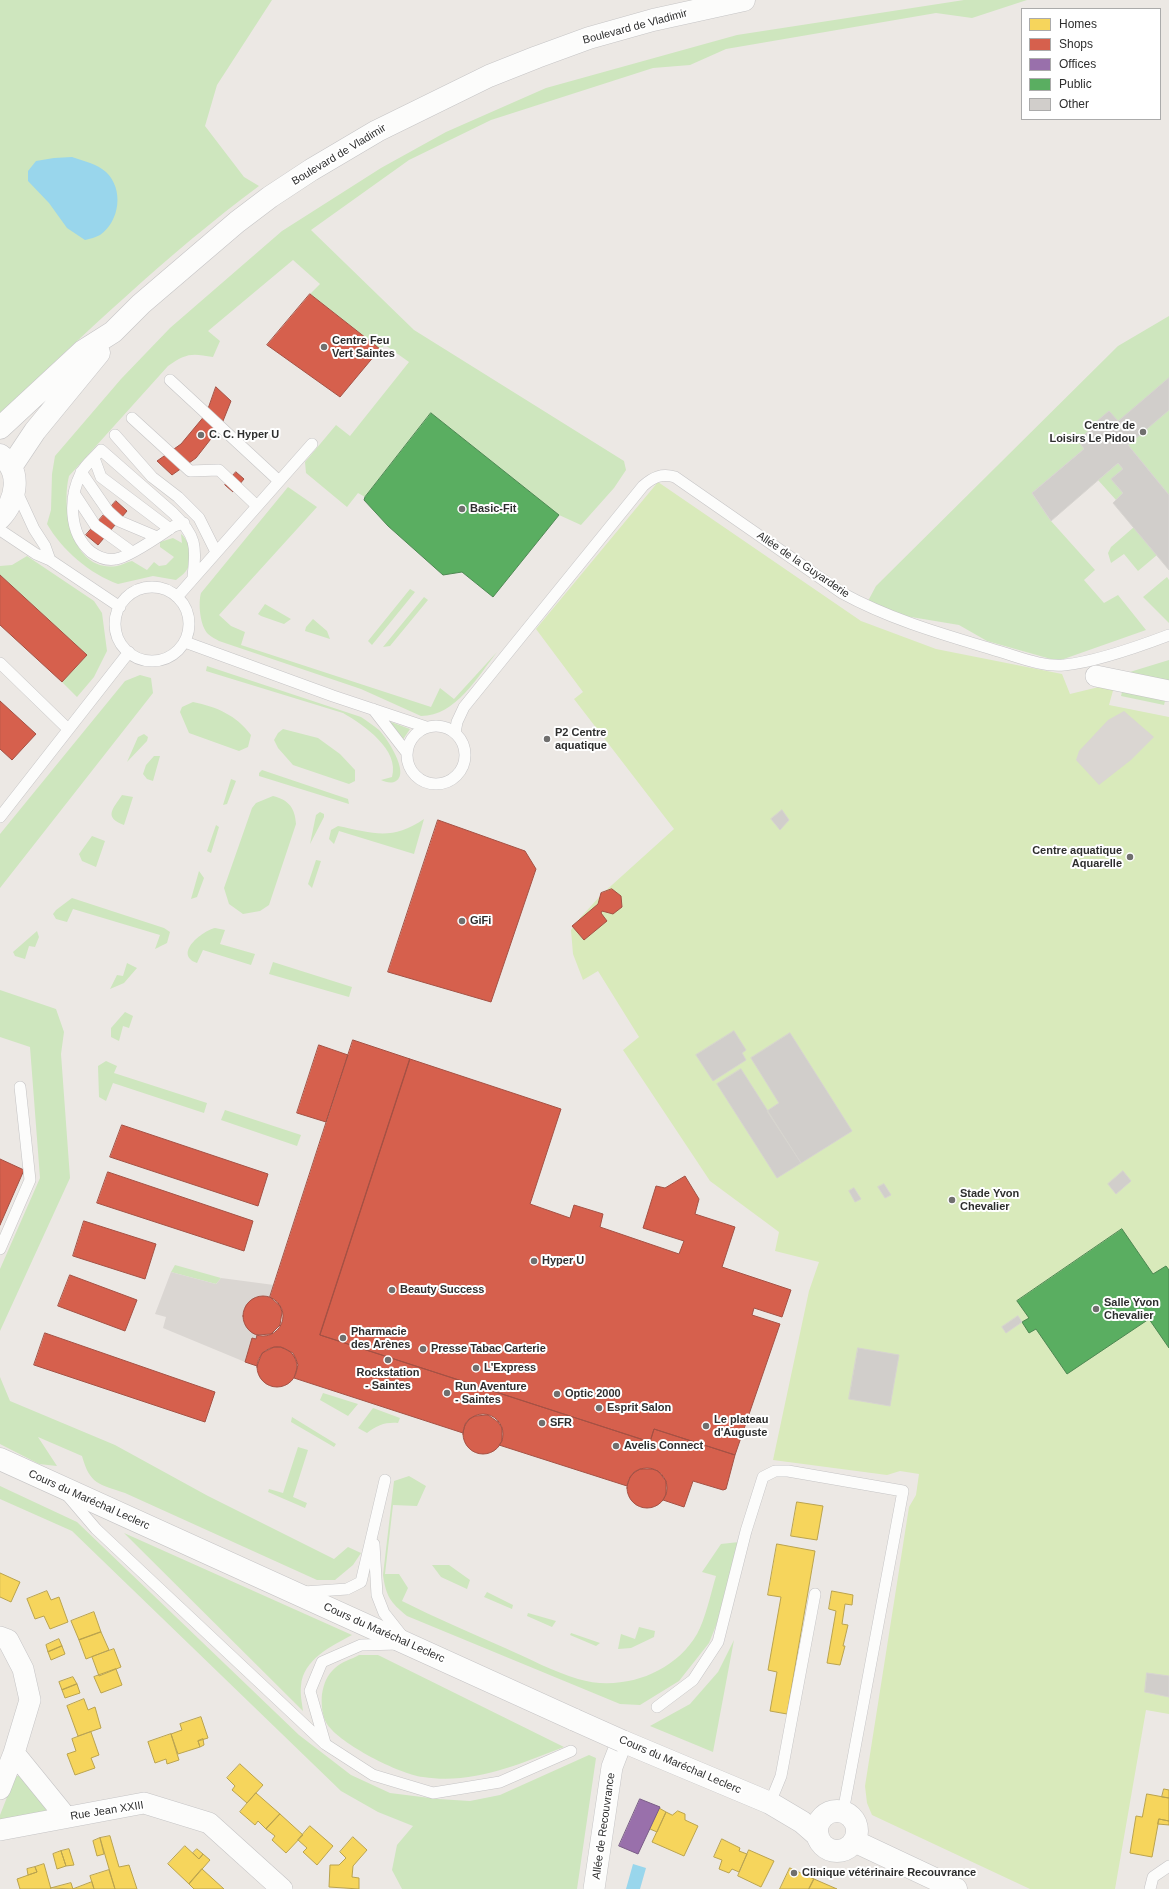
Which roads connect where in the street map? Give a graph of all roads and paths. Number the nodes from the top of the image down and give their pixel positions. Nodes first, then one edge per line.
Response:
1 (744, 0) edge
2 (113, 332) junction
3 (170, 380) dead end
4 (132, 418) dead end
5 (0, 428) edge
6 (116, 435) dead end
7 (312, 444) dead end
8 (98, 454) junction
9 (5, 461) edge
10 (81, 472) junction
11 (279, 481) junction
12 (15, 490) junction
13 (74, 493) junction
14 (257, 506) junction
15 (0, 518) edge
16 (184, 523) junction
17 (170, 529) junction
18 (0, 530) edge
19 (157, 537) junction
20 (132, 552) junction
21 (216, 552) junction
22 (50, 560) junction
23 (193, 578) junction
24 (177, 597) junction
25 (120, 607) junction
26 (1169, 635) edge
27 (185, 642) junction
28 (129, 652) junction
29 (0, 663) edge
30 (1096, 676) dead end
31 (1169, 691) edge
32 (464, 707) junction
33 (373, 709) junction
34 (441, 726) junction
35 (426, 728) junction
36 (68, 729) junction
37 (455, 733) junction
38 (407, 753) junction
39 (0, 817) edge
40 (20, 1087) dead end
41 (0, 1249) edge
42 (0, 1459) edge
43 (385, 1480) dead end
44 (60, 1486) junction
45 (373, 1534) junction
46 (296, 1593) junction
47 (816, 1594) dead end
48 (0, 1636) edge
49 (408, 1644) junction
50 (657, 1706) dead end
51 (622, 1741) junction
52 (325, 1744) junction
53 (571, 1751) dead end
54 (14, 1753) junction
55 (0, 1789) edge
56 (770, 1803) junction
57 (836, 1812) junction
58 (66, 1817) junction
59 (0, 1830) edge
60 (818, 1836) junction
61 (854, 1840) junction
62 (1169, 1866) edge
63 (282, 1889) edge
64 (594, 1889) edge
65 (956, 1889) edge
66 (1150, 1889) edge

1 - 2 main road, Boulevard de Vladimir
2 - 5 main road, Boulevard de Vladimir
2 - 9 main road
3 - 11 lane
4 - 14 lane
6 - 21 lane
7 - 11 lane
8 - 10 lane
8 - 16 lane
8 - 17 lane
9 - 12 main road
10 - 13 lane
10 - 19 lane
11 - 14 lane
12 - 15 main road
12 - 22 lane
13 - 20 lane
13 - 20 lane
14 - 21 lane
16 - 17 lane
16 - 23 lane
17 - 19 lane
18 - 22 lane
19 - 20 lane
21 - 23 lane
22 - 25 lane
23 - 24 lane
24 - 25 lane
24 - 27 lane
25 - 28 lane
26 - 32 lane, Allée de la Guyarderie
27 - 28 lane
27 - 33 lane
28 - 36 lane
29 - 36 lane
30 - 31 street
32 - 34 lane
32 - 37 lane
33 - 35 lane
33 - 38 lane
34 - 35 lane
34 - 37 lane
35 - 38 lane
36 - 39 lane
37 - 38 lane
40 - 41 lane
42 - 44 main road, Cours du Maréchal Leclerc
43 - 45 lane
44 - 46 main road, Cours du Maréchal Leclerc
44 - 52 lane
45 - 46 lane
45 - 49 lane
46 - 49 main road, Cours du Maréchal Leclerc
47 - 56 lane
48 - 54 street
49 - 51 main road, Cours du Maréchal Leclerc, bridge
49 - 52 lane
50 - 57 lane
51 - 56 main road, Cours du Maréchal Leclerc
51 - 64 street, Allée de Recouvrance
52 - 53 lane
54 - 55 street
54 - 58 street
56 - 57 main road, Cours du Maréchal Leclerc
56 - 60 main road, Cours du Maréchal Leclerc
57 - 60 main road
57 - 61 main road
58 - 59 street, Rue Jean XXIII
58 - 63 street, Rue Jean XXIII
60 - 61 main road
61 - 65 main road
62 - 66 lane

